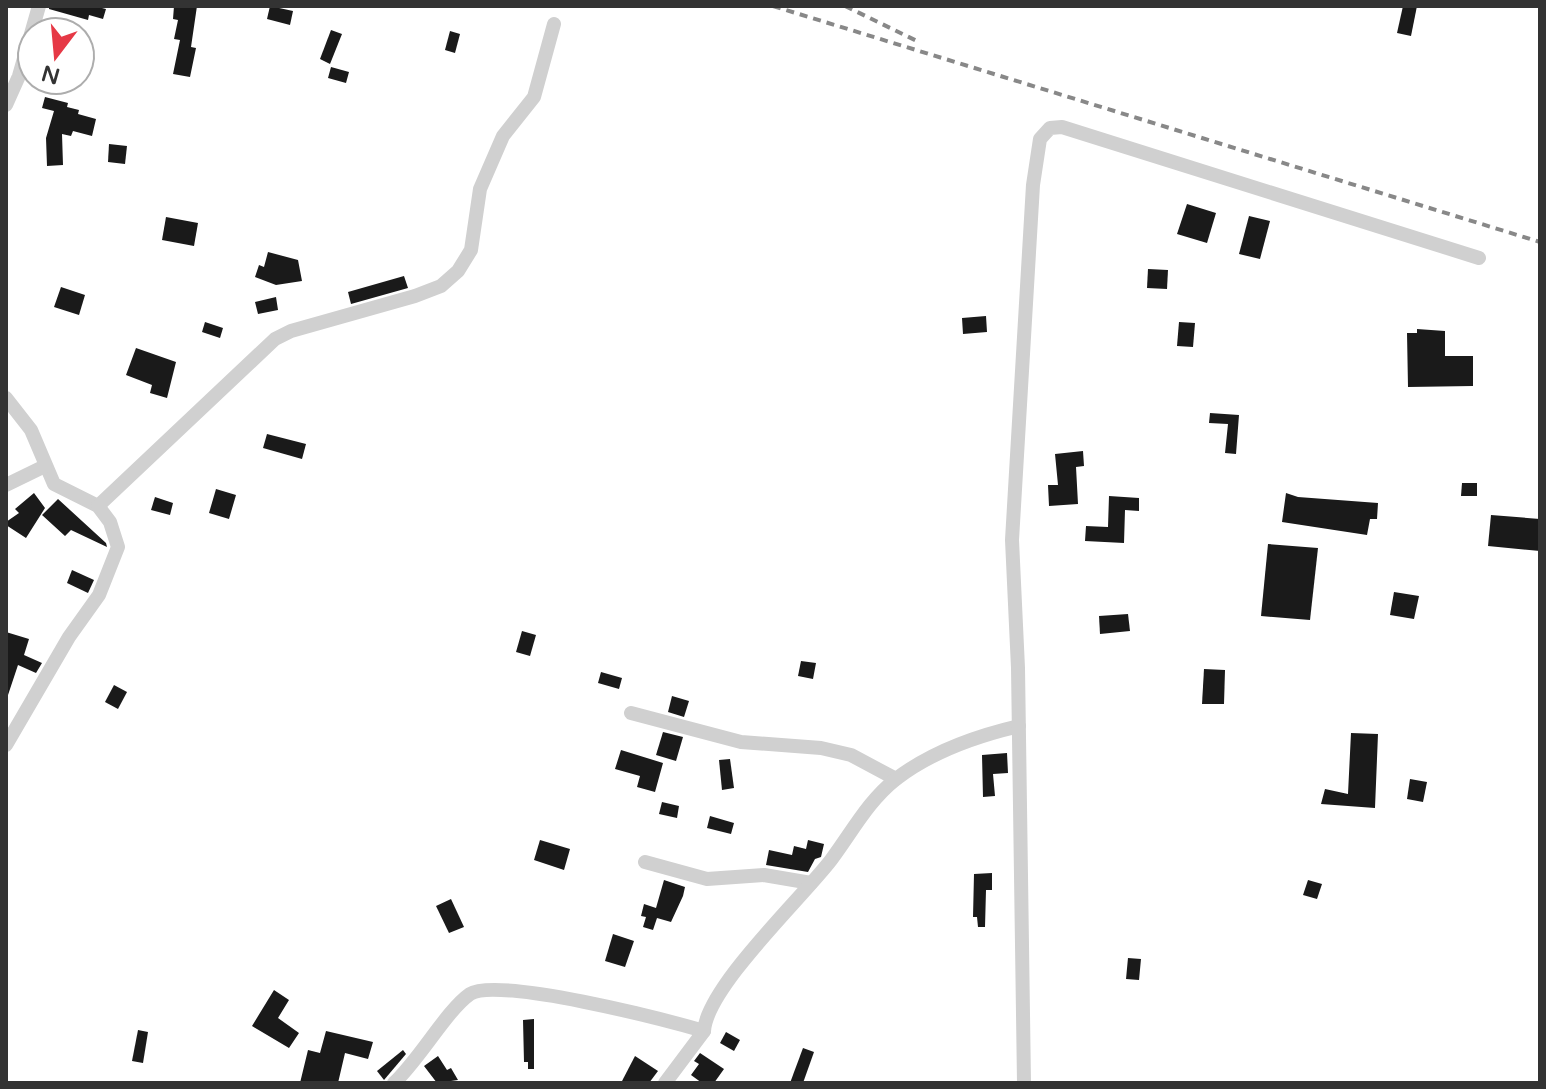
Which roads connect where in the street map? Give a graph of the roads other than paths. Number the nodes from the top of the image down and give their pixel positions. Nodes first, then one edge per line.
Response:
1 (39, 6) edge
2 (554, 24) dead end
3 (7, 101) edge
4 (1479, 258) dead end
5 (6, 398) edge
6 (45, 466) junction
7 (6, 485) edge
8 (98, 506) junction
9 (631, 713) dead end
10 (1019, 726) junction
11 (6, 745) edge
12 (896, 779) junction
13 (645, 862) dead end
14 (811, 883) junction
15 (704, 1031) junction
16 (394, 1083) edge
17 (665, 1083) edge
18 (1024, 1083) edge

1 - 3 street
2 - 8 street
4 - 10 street
5 - 6 street
6 - 7 street
6 - 8 street
8 - 11 street
9 - 12 street
10 - 12 street
10 - 18 street
12 - 14 street
13 - 14 street
14 - 15 street
15 - 16 street
15 - 17 street

